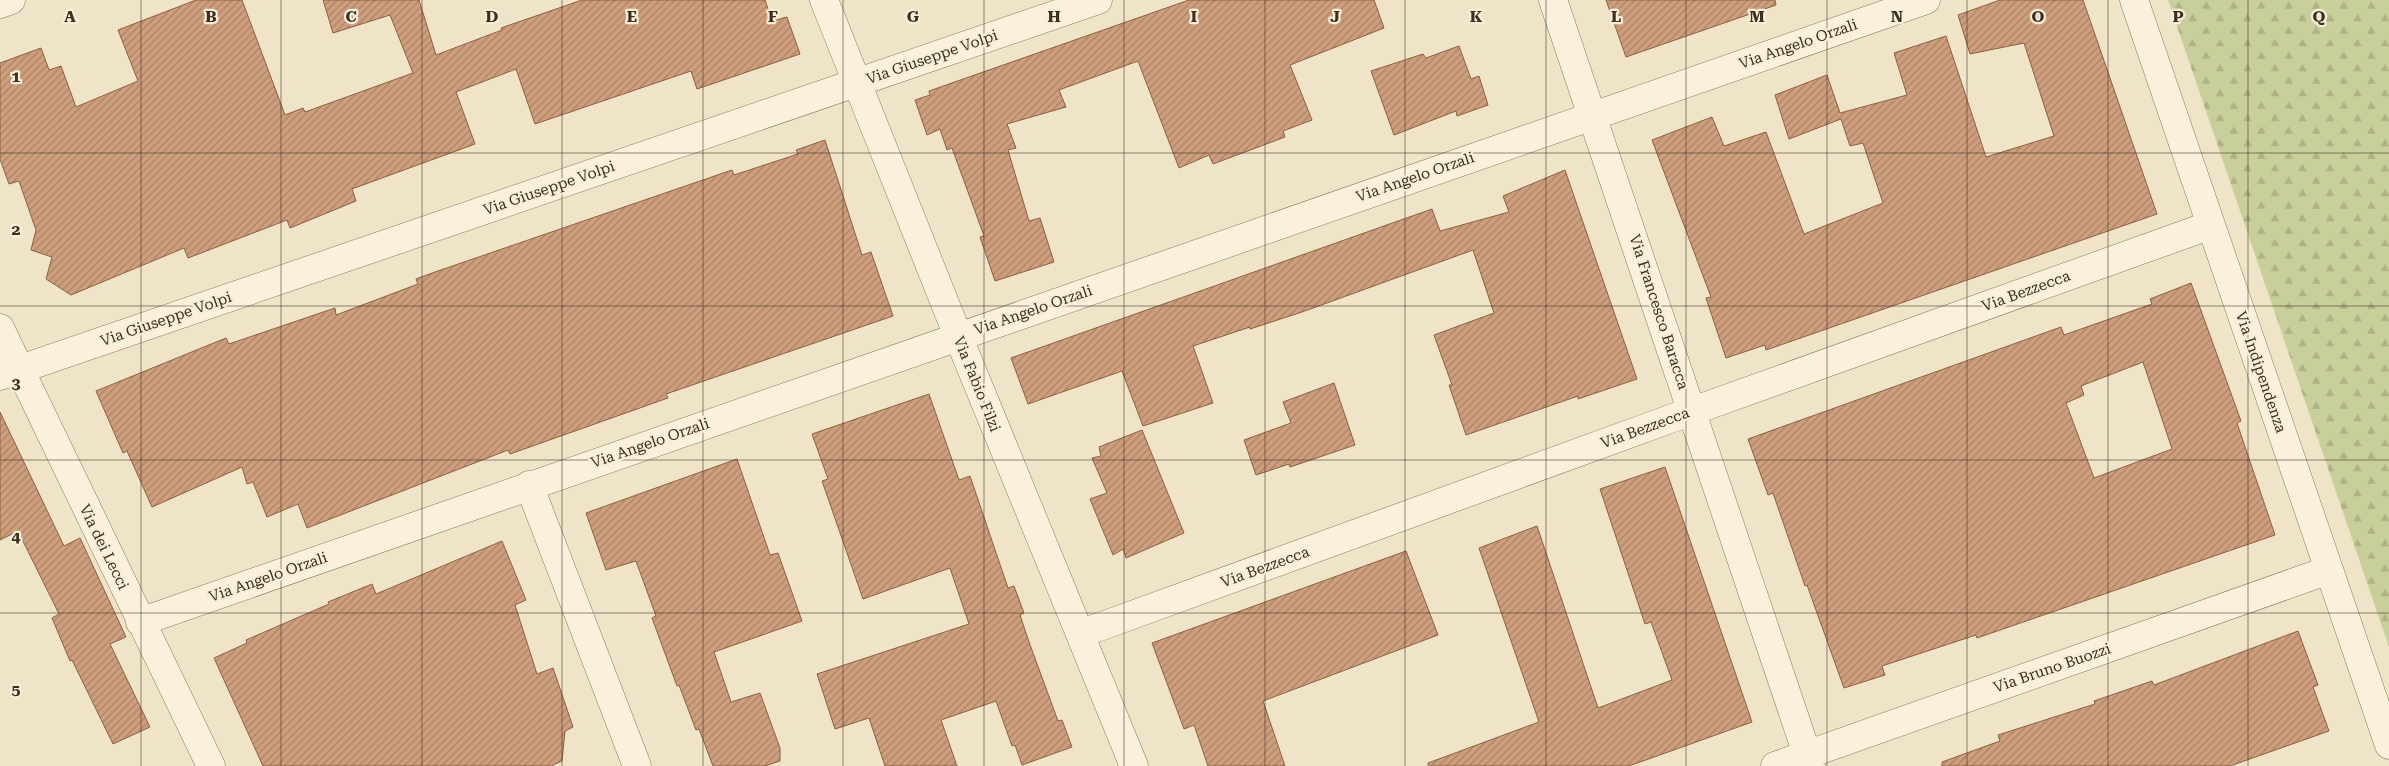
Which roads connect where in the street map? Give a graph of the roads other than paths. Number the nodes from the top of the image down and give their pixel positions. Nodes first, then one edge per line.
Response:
1 (10, 0) edge
2 (824, 0) edge
3 (1098, 0) edge
4 (1554, 0) edge
5 (1926, 0) edge
6 (2134, 0) edge
7 (0, 4) edge
8 (857, 83) junction
9 (1594, 115) junction
10 (2211, 226) junction
11 (0, 328) edge
12 (958, 336) junction
13 (9, 372) edge
14 (1692, 411) junction
15 (529, 486) junction
16 (2329, 570) junction
17 (140, 622) junction
18 (1080, 634) junction
19 (2389, 745) edge
20 (1809, 760) edge
21 (211, 766) edge
22 (637, 766) edge
23 (1134, 766) edge
24 (1775, 766) edge

1 - 7 street
2 - 8 street, Via Fabio Filzi
3 - 8 street, Via Giuseppe Volpi
4 - 9 street, Via Francesco Baracca
5 - 9 street, Via Angelo Orzali
6 - 10 street, Via Indipendenza
8 - 12 street, Via Fabio Filzi
8 - 13 street, Via Giuseppe Volpi
9 - 12 street, Via Angelo Orzali
9 - 14 street, Via Francesco Baracca
10 - 14 street, Via Bezzecca
10 - 16 street, Via Indipendenza
11 - 13 street, Via dei Lecci
12 - 15 street, Via Angelo Orzali
12 - 18 street, Via Fabio Filzi
13 - 17 street, Via dei Lecci
14 - 18 street, Via Bezzecca
14 - 20 street, Via Francesco Baracca
15 - 17 street, Via Angelo Orzali
15 - 22 street
16 - 19 street, Via Indipendenza
16 - 20 street, Via Bruno Buozzi
17 - 21 street, Via dei Lecci
18 - 23 street, Via Fabio Filzi
20 - 24 street, Via Bruno Buozzi

